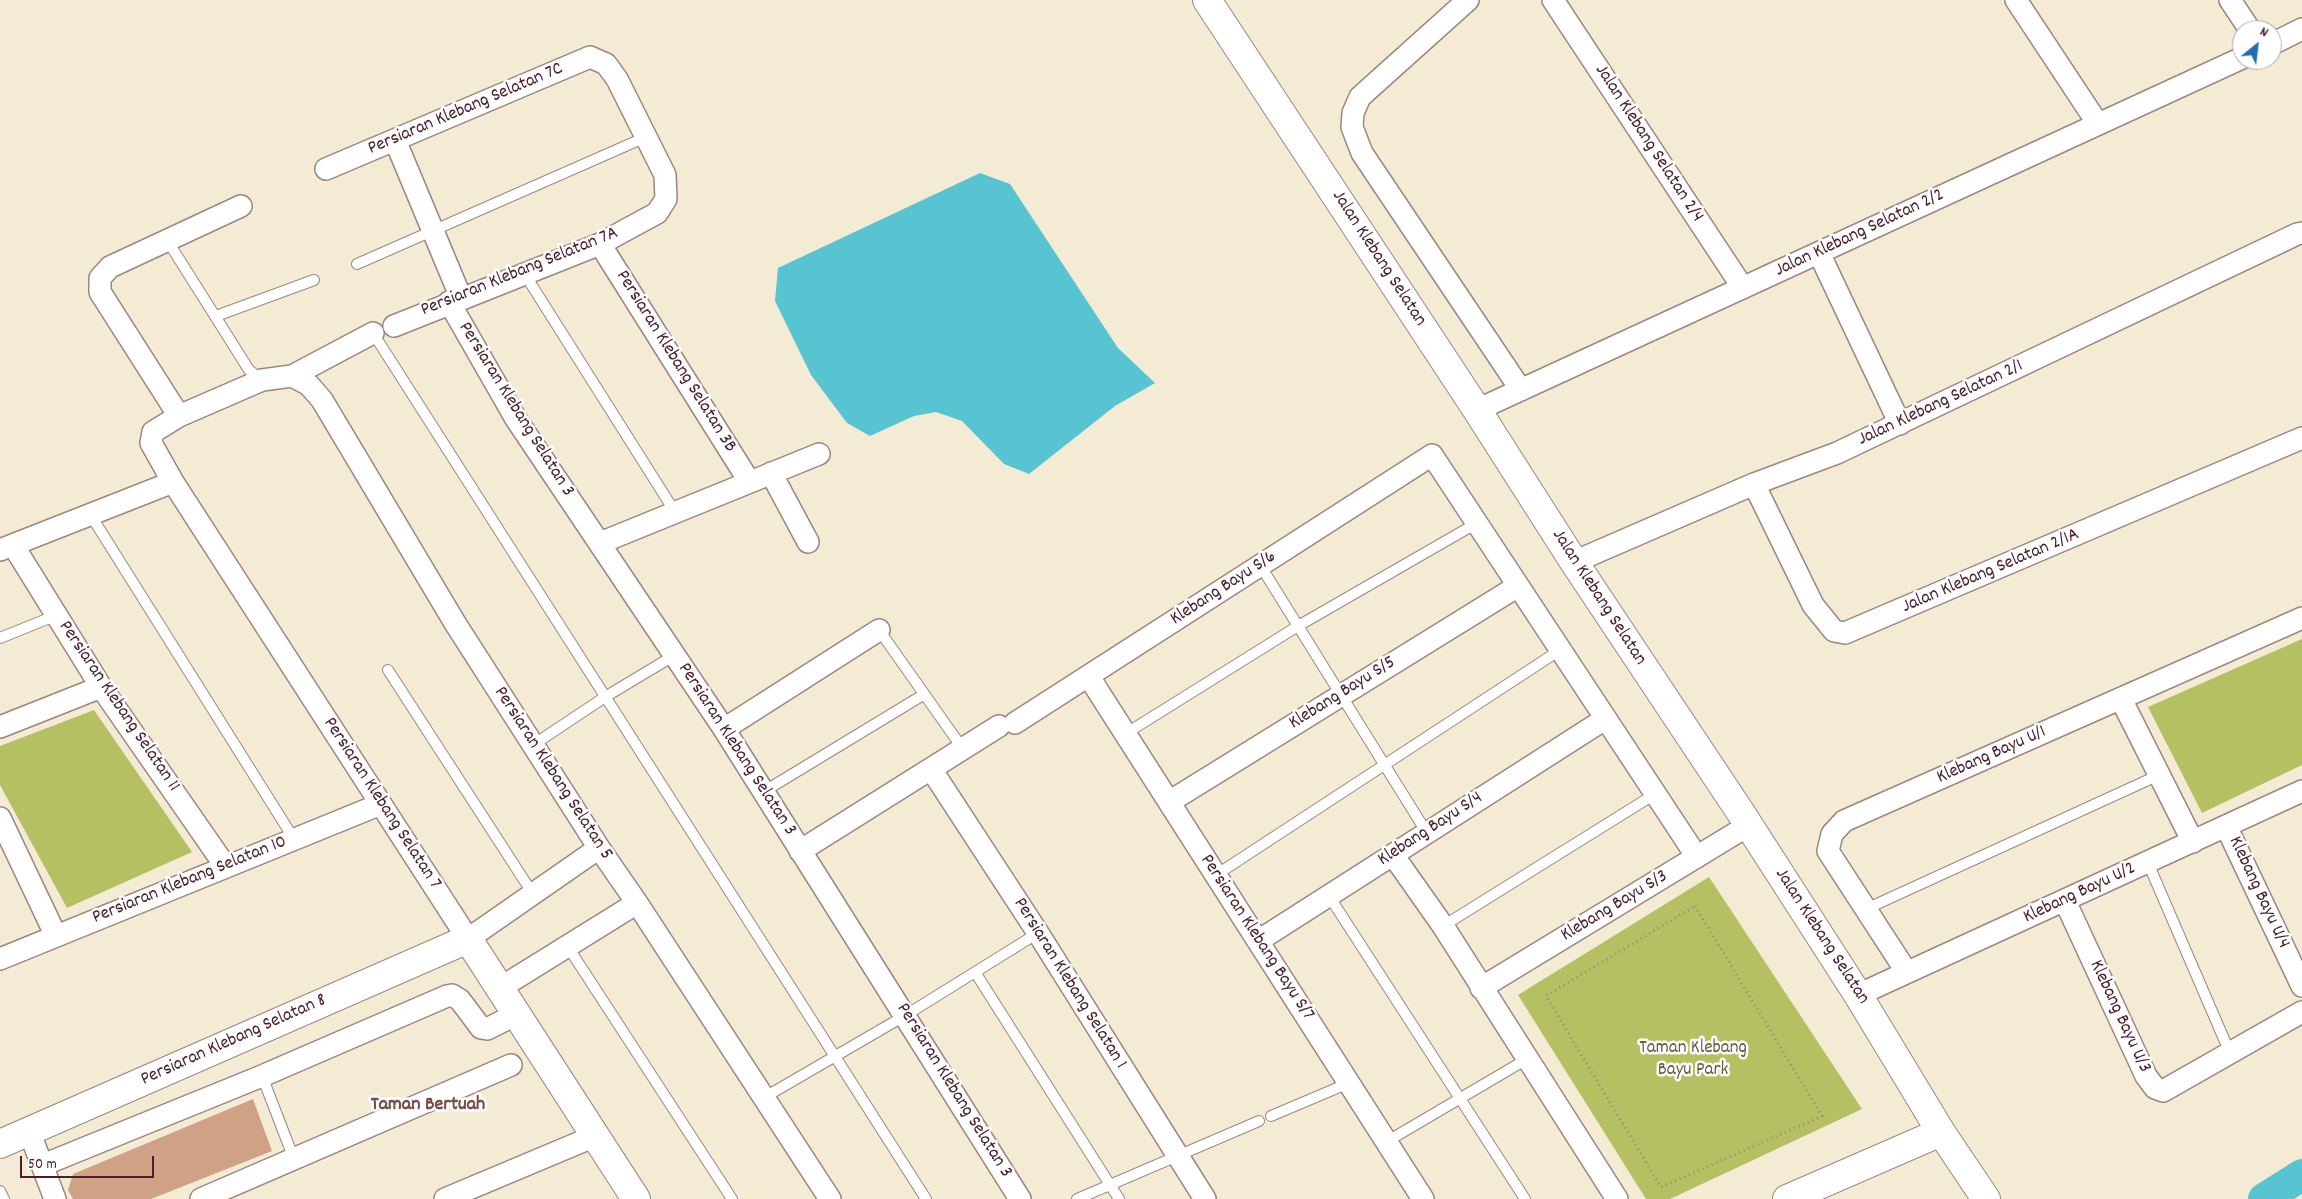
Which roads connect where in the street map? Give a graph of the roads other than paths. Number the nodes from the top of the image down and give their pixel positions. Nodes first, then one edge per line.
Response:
1 (1207, 0) edge
2 (1468, 0) edge
3 (1553, 0) edge
4 (2016, 0) edge
5 (2230, 0) edge
6 (2243, 20) edge
7 (2302, 29) edge
8 (2282, 39) edge
9 (2232, 63) edge
10 (606, 64) joint
11 (2098, 124) junction
12 (646, 137) junction
13 (395, 140) junction
14 (326, 169) dead end
15 (241, 206) dead end
16 (433, 232) junction
17 (2302, 234) edge
18 (167, 240) junction
19 (600, 244) junction
20 (1819, 253) junction
21 (357, 264) dead end
22 (524, 273) junction
23 (314, 280) dead end
24 (1743, 288) junction
25 (455, 300) junction
26 (216, 316) junction
27 (394, 326) dead end
28 (373, 333) joint
29 (292, 376) junction
30 (262, 380) junction
31 (1521, 390) junction
32 (1477, 410) junction
33 (179, 416) junction
34 (1900, 424) junction
35 (2302, 438) edge
36 (820, 454) dead end
37 (771, 473) junction
38 (749, 481) junction
39 (173, 482) junction
40 (1754, 484) junction
41 (675, 512) junction
42 (90, 514) junction
43 (1477, 523) junction
44 (808, 542) dead end
45 (600, 543) junction
46 (6, 548) edge
47 (1574, 562) junction
48 (1260, 565) junction
49 (1518, 586) junction
50 (57, 616) junction
51 (2302, 618) edge
52 (1298, 626) junction
53 (878, 630) joint
54 (0, 638) edge
55 (1560, 650) junction
56 (675, 655) junction
57 (388, 670) dead end
58 (1089, 677) junction
59 (101, 687) junction
60 (923, 695) junction
61 (1341, 695) junction
62 (605, 697) junction
63 (2121, 699) junction
64 (1605, 719) junction
65 (0, 727) edge
66 (724, 729) junction
67 (1126, 734) junction
68 (533, 745) junction
69 (963, 749) junction
70 (1385, 765) junction
71 (931, 769) junction
72 (2159, 775) junction
73 (2302, 791) edge
74 (763, 792) junction
75 (1654, 794) junction
76 (1169, 802) junction
77 (381, 804) junction
78 (0, 818) edge
79 (1749, 825) junction
80 (2226, 826) junction
81 (1427, 833) junction
82 (294, 839) junction
83 (2193, 842) junction
84 (599, 848) junction
85 (800, 851) junction
86 (1393, 854) junction
87 (1697, 857) junction
88 (2148, 863) junction
89 (226, 867) junction
90 (1216, 875) junction
91 (533, 894) junction
92 (1329, 896) junction
93 (2065, 901) junction
94 (637, 903) junction
95 (1866, 909) junction
96 (1443, 926) junction
97 (1038, 933) junction
98 (56, 936) junction
99 (468, 939) junction
100 (1258, 941) junction
101 (568, 947) junction
102 (0, 959) edge
103 (1906, 971) junction
104 (975, 972) junction
105 (2302, 986) edge
106 (500, 988) junction
107 (1481, 988) junction
108 (1858, 995) junction
109 (2302, 1012) edge
110 (517, 1014) junction
111 (906, 1015) junction
112 (2230, 1052) junction
113 (836, 1056) junction
114 (1527, 1059) junction
115 (511, 1065) dead end
116 (262, 1076) junction
117 (1349, 1083) junction
118 (764, 1097) junction
119 (1460, 1098) junction
120 (1271, 1116) dead end
121 (1259, 1121) dead end
122 (29, 1131) junction
123 (1941, 1132) junction
124 (595, 1136) junction
125 (1386, 1142) junction
126 (0, 1144) edge
127 (1177, 1156) junction
128 (294, 1159) junction
129 (43, 1165) junction
130 (1110, 1185) junction
131 (0, 1191) edge
132 (4, 1199) edge
133 (55, 1199) edge
134 (200, 1199) edge
135 (445, 1199) edge
136 (636, 1199) edge
137 (732, 1199) edge
138 (830, 1199) edge
139 (926, 1199) edge
140 (1020, 1199) edge
141 (1077, 1199) edge
142 (1120, 1199) edge
143 (1205, 1199) edge
144 (1423, 1199) edge
145 (1525, 1199) edge
146 (1617, 1199) edge
147 (1787, 1199) edge
148 (1986, 1199) edge

1 - 32 street, Jalan Klebang Selatan
2 - 31 street
3 - 24 street, Jalan Klebang Selatan 2/4
4 - 11 street
5 - 6 street
7 - 8 street
9 - 11 street, Jalan Klebang Selatan 2/2
10 - 12 street, Persiaran Klebang Selatan 7A
10 - 13 street, Persiaran Klebang Selatan 7C
11 - 20 street, Jalan Klebang Selatan 2/2
12 - 16 lane
12 - 19 street, Persiaran Klebang Selatan 7A
13 - 14 street, Persiaran Klebang Selatan 7C
13 - 16 street, Persiaran Klebang Selatan 3
15 - 18 street
16 - 21 lane
16 - 25 street, Persiaran Klebang Selatan 3
17 - 34 street, Jalan Klebang Selatan 2/1
18 - 26 lane
18 - 33 street
19 - 22 street, Persiaran Klebang Selatan 7A
19 - 38 street, Persiaran Klebang Selatan 3B
20 - 24 street, Jalan Klebang Selatan 2/2
20 - 34 street
22 - 25 street, Persiaran Klebang Selatan 7A
22 - 41 lane
23 - 26 lane
24 - 31 street, Jalan Klebang Selatan 2/2
25 - 27 street, Persiaran Klebang Selatan 7A
25 - 45 street, Persiaran Klebang Selatan 3
26 - 30 lane
28 - 29 street
28 - 62 lane
29 - 30 street
29 - 68 street, Persiaran Klebang Selatan 5
30 - 33 street, Persiaran Klebang Selatan 7
31 - 32 street, Jalan Klebang Selatan 2/2
32 - 47 street, Jalan Klebang Selatan
33 - 39 street, Persiaran Klebang Selatan 7
34 - 40 street, Jalan Klebang Selatan 2/1
35 - 40 street, Jalan Klebang Selatan 2/1A
36 - 37 street
37 - 38 street
37 - 44 street
38 - 41 street
39 - 42 street
39 - 77 street, Persiaran Klebang Selatan 7
40 - 47 street, Jalan Klebang Selatan 2/1
41 - 45 street
42 - 46 street
42 - 82 lane
43 - 48 street, Klebang Bayu S/6
43 - 49 street
43 - 52 lane
45 - 56 street, Persiaran Klebang Selatan 3
46 - 50 street, Persiaran Klebang Selatan 11
47 - 79 street, Jalan Klebang Selatan
48 - 52 lane
48 - 58 street, Klebang Bayu S/6
49 - 55 street
49 - 61 street, Klebang Bayu S/5
50 - 54 lane
50 - 59 street, Persiaran Klebang Selatan 11
51 - 63 street, Klebang Bayu U/1
52 - 61 lane
52 - 67 lane
53 - 60 lane
53 - 66 street
55 - 64 street
55 - 70 lane
56 - 62 lane
56 - 66 street, Persiaran Klebang Selatan 3
57 - 91 lane
58 - 67 street, Persiaran Klebang Bayu S/7
58 - 69 street, Klebang Bayu S/6
59 - 65 street
59 - 89 street, Persiaran Klebang Selatan 11
60 - 69 lane
60 - 74 lane
61 - 70 lane
61 - 76 street, Klebang Bayu S/5
62 - 68 lane
62 - 113 lane
63 - 72 street
63 - 95 street, Klebang Bayu U/1
64 - 75 street
64 - 81 street, Klebang Bayu S/4
66 - 74 street, Persiaran Klebang Selatan 3
67 - 76 street, Persiaran Klebang Bayu S/7
68 - 84 street, Persiaran Klebang Selatan 5
69 - 71 street, Klebang Bayu S/6
70 - 81 lane
70 - 90 lane
71 - 85 street, Klebang Bayu S/6
71 - 97 street, Persiaran Klebang Selatan 1
72 - 83 street
72 - 95 lane
73 - 80 street, Klebang Bayu U/2
74 - 85 street, Persiaran Klebang Selatan 3
75 - 87 street
75 - 96 lane
76 - 90 street, Persiaran Klebang Bayu S/7
77 - 82 street, Persiaran Klebang Selatan 10
77 - 99 street, Persiaran Klebang Selatan 7
78 - 98 street
79 - 87 street, Klebang Bayu S/3
79 - 108 street, Jalan Klebang Selatan
80 - 83 street, Klebang Bayu U/2
80 - 105 street, Klebang Bayu U/4
81 - 86 street, Klebang Bayu S/4
82 - 89 street, Persiaran Klebang Selatan 10
83 - 88 street, Klebang Bayu U/2
84 - 91 street
84 - 94 street, Persiaran Klebang Selatan 5
85 - 111 street, Persiaran Klebang Selatan 3
86 - 92 street, Klebang Bayu S/4
86 - 96 street
87 - 107 street, Klebang Bayu S/3
88 - 93 street, Klebang Bayu U/2
88 - 112 lane
89 - 98 street, Persiaran Klebang Selatan 10
90 - 100 street, Persiaran Klebang Bayu S/7
91 - 99 street
92 - 100 street, Klebang Bayu S/4
92 - 119 lane
93 - 103 street, Klebang Bayu U/2
93 - 112 street, Klebang Bayu U/3
94 - 101 street
94 - 118 street, Persiaran Klebang Selatan 5
95 - 103 street, Klebang Bayu U/1
96 - 107 street
97 - 104 lane
97 - 127 street, Persiaran Klebang Selatan 1
98 - 102 street, Persiaran Klebang Selatan 10
99 - 106 street, Persiaran Klebang Selatan 7
99 - 122 street, Persiaran Klebang Selatan 8
100 - 117 street, Persiaran Klebang Bayu S/7
101 - 106 street
101 - 137 lane
103 - 108 street, Klebang Bayu U/2
104 - 111 lane
104 - 130 lane
106 - 110 street, Persiaran Klebang Selatan 7
107 - 114 street
108 - 123 street, Jalan Klebang Selatan
109 - 112 street, Klebang Bayu U/3
110 - 116 street
110 - 124 street, Persiaran Klebang Selatan 7
111 - 113 lane
111 - 140 street, Persiaran Klebang Selatan 3
113 - 118 lane
113 - 139 lane
114 - 119 lane
114 - 146 street
115 - 128 street
116 - 128 lane
116 - 129 street
117 - 120 lane
117 - 125 street, Persiaran Klebang Bayu S/7
118 - 138 street, Persiaran Klebang Selatan 5
119 - 125 lane
119 - 145 lane
121 - 127 lane
122 - 126 street, Persiaran Klebang Selatan 8
122 - 129 street
123 - 147 street
123 - 148 street, Jalan Klebang Selatan
124 - 135 street
124 - 136 street, Persiaran Klebang Selatan 7
125 - 144 street, Persiaran Klebang Bayu S/7
127 - 130 lane
127 - 143 street, Persiaran Klebang Selatan 1
128 - 134 street
129 - 133 street
130 - 141 lane
130 - 142 lane
131 - 132 lane

